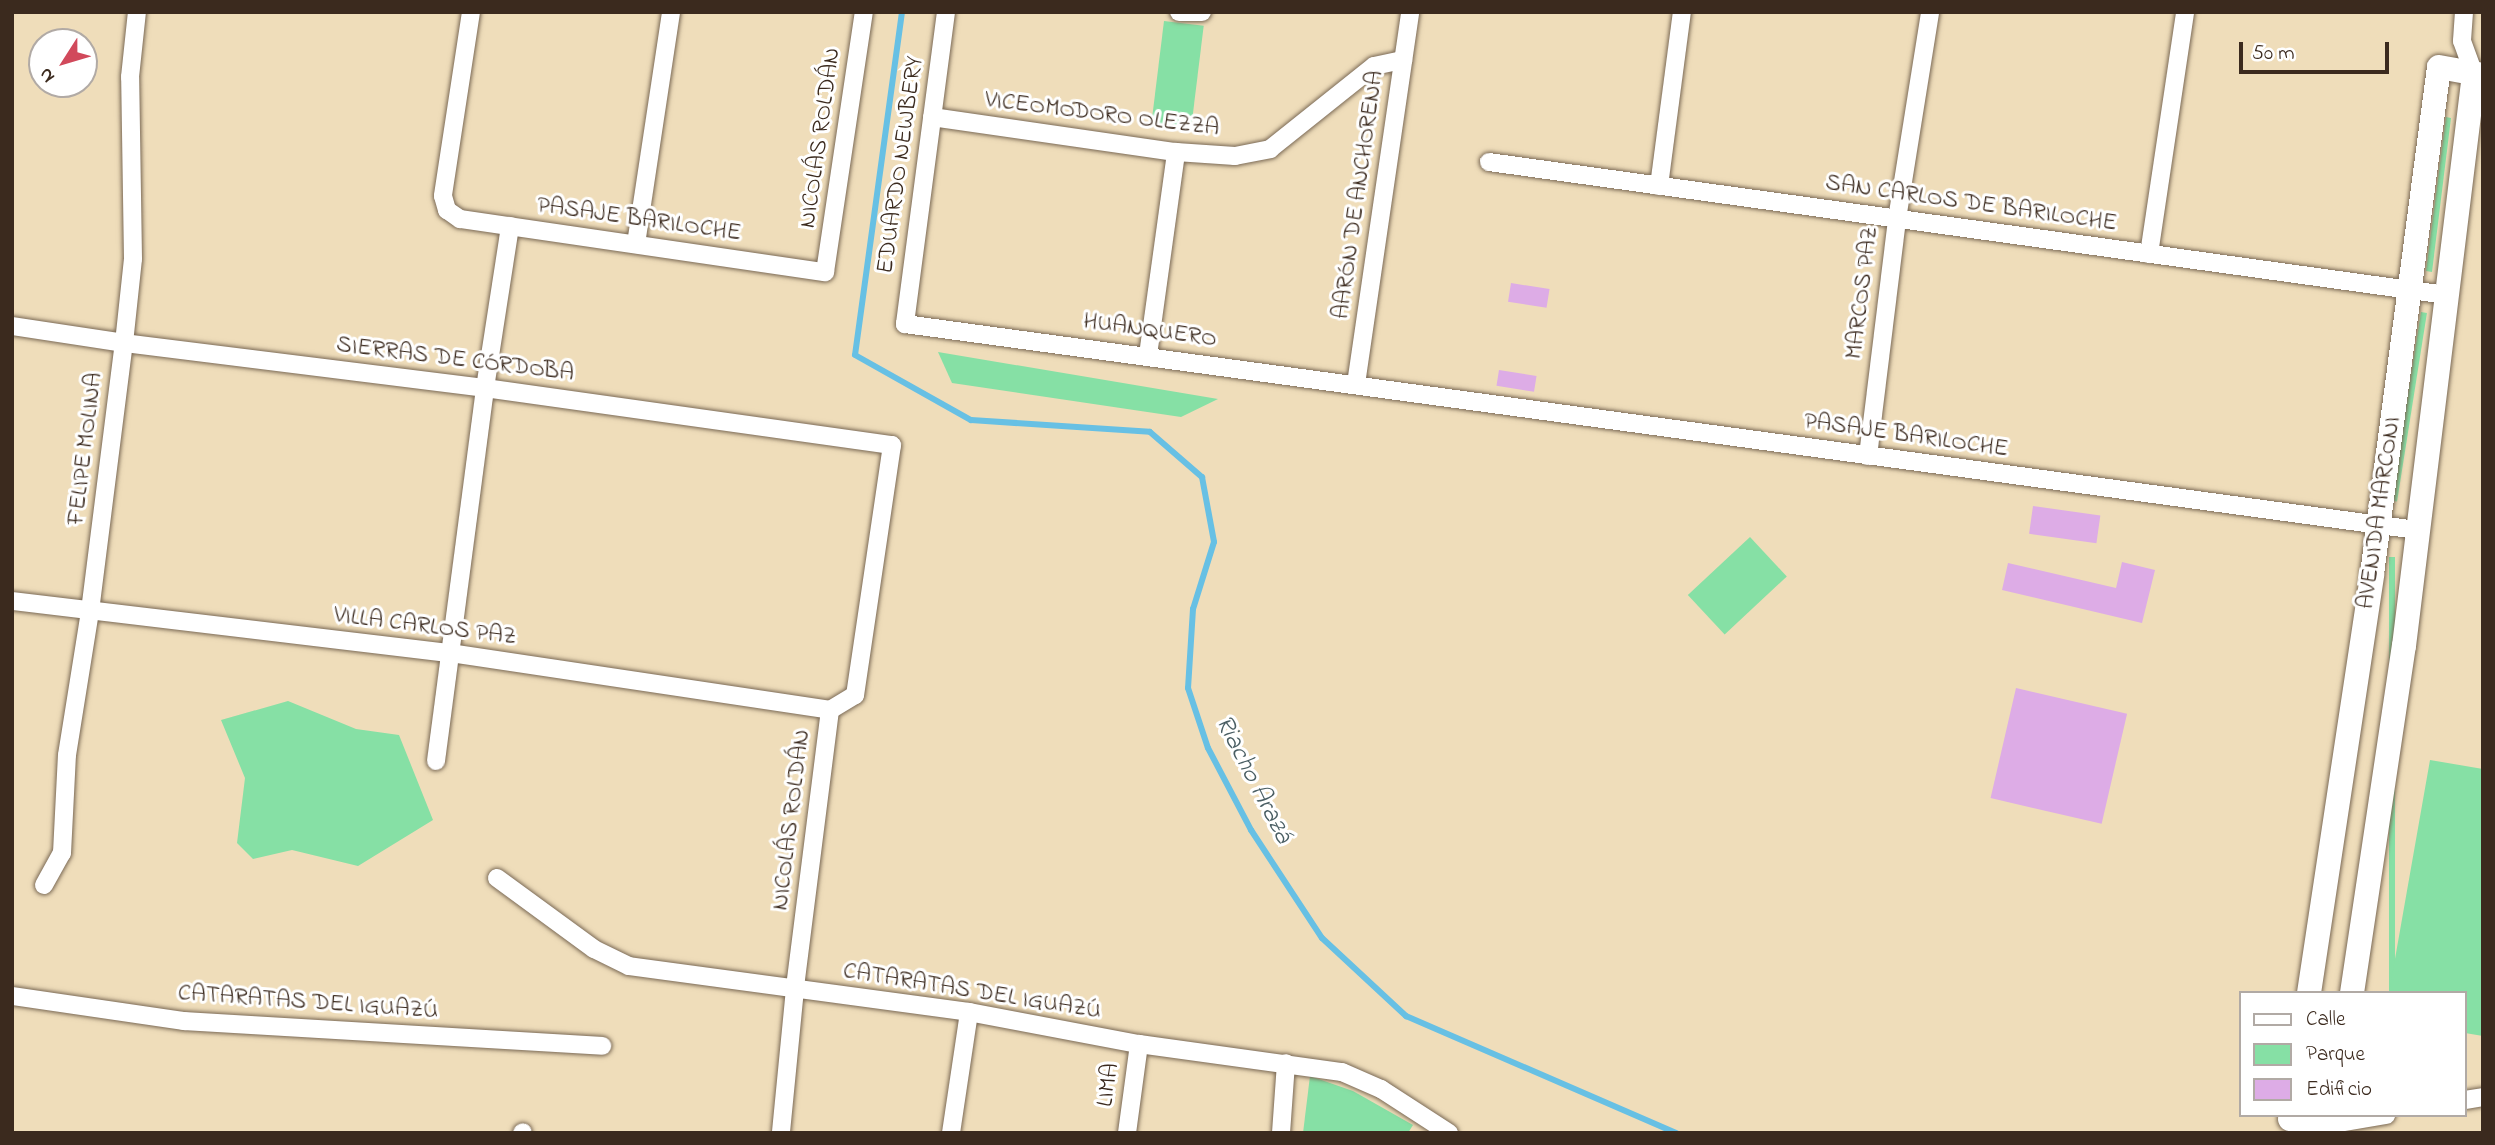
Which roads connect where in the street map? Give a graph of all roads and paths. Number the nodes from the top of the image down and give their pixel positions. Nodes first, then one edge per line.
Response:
1 (137, 12) edge
2 (471, 12) edge
3 (671, 12) edge
4 (864, 12) edge
5 (946, 12) edge
6 (1179, 12) edge
7 (1202, 12) edge
8 (1410, 12) edge
9 (1682, 12) edge
10 (1930, 12) edge
11 (2185, 12) edge
12 (2465, 12) edge
13 (2462, 41) junction
14 (1403, 60) junction
15 (2439, 67) junction
16 (2478, 74) edge
17 (2434, 101) junction
18 (2476, 107) edge
19 (932, 117) junction
20 (1176, 152) junction
21 (1489, 162) dead end
22 (1659, 186) junction
23 (1897, 219) junction
24 (510, 226) junction
25 (636, 244) junction
26 (2149, 254) junction
27 (825, 272) joint
28 (2409, 290) junction
29 (2446, 295) junction
30 (905, 324) joint
31 (12, 326) edge
32 (124, 343) junction
33 (1148, 355) junction
34 (1356, 384) junction
35 (485, 388) junction
36 (1389, 388) joint
37 (892, 445) joint
38 (1868, 456) junction
39 (2378, 525) junction
40 (2417, 530) junction
41 (12, 601) edge
42 (90, 611) junction
43 (450, 653) junction
44 (830, 710) junction
45 (436, 761) dead end
46 (497, 878) dead end
47 (44, 886) dead end
48 (795, 989) junction
49 (2309, 991) edge
50 (2352, 991) edge
51 (12, 996) edge
52 (969, 1012) junction
53 (1139, 1044) junction
54 (602, 1046) dead end
55 (1286, 1063) junction
56 (2374, 1117) edge
57 (2290, 1122) edge
58 (2332, 1124) edge
59 (1438, 1130) edge
60 (781, 1133) edge
61 (951, 1133) edge
62 (1127, 1133) edge
63 (1280, 1133) edge

1 - 32 street, FELIPE MOLINA
2 - 24 street, PASAJE BARILOCHE
3 - 25 street
4 - 27 street, NICOLÁS ROLDÁN
5 - 19 street, EDUARDO NEWBERY
6 - 7 street
8 - 14 street, AARÓN DE ANCHORENA
9 - 22 street
10 - 23 street, MARCOS PAZ
11 - 26 street
12 - 13 street, AVENIDA MARCONI
13 - 15 street
13 - 16 street, AVENIDA MARCONI
14 - 20 street, VICEOMODORO OLEZZA
14 - 34 street, AARÓN DE ANCHORENA
15 - 16 main road
15 - 17 main road, AVENIDA MARCONI
16 - 18 main road, AVENIDA MARCONI
17 - 18 main road
17 - 28 main road, AVENIDA MARCONI
18 - 29 main road, AVENIDA MARCONI
19 - 20 street, VICEOMODORO OLEZZA
19 - 30 street, EDUARDO NEWBERY
20 - 33 street
21 - 22 street, SAN CARLOS DE BARILOCHE
22 - 23 street, SAN CARLOS DE BARILOCHE
23 - 26 street, SAN CARLOS DE BARILOCHE
23 - 38 street, MARCOS PAZ
24 - 25 street, PASAJE BARILOCHE
24 - 35 street
25 - 27 street, PASAJE BARILOCHE
26 - 28 street, SAN CARLOS DE BARILOCHE
28 - 29 street, SAN CARLOS DE BARILOCHE
28 - 39 main road, AVENIDA MARCONI
29 - 40 main road, AVENIDA MARCONI
30 - 33 street, HUANQUERO
31 - 32 street, SIERRAS DE CÓRDOBA
32 - 35 street, SIERRAS DE CÓRDOBA
32 - 42 street, FELIPE MOLINA
33 - 34 street, HUANQUERO
34 - 36 street, HUANQUERO
35 - 37 street, SIERRAS DE CÓRDOBA
35 - 43 street
36 - 38 street, PASAJE BARILOCHE
37 - 44 street, NICOLÁS ROLDÁN
38 - 39 street, PASAJE BARILOCHE
39 - 40 street, PASAJE BARILOCHE
39 - 49 main road, AVENIDA MARCONI
40 - 50 main road, AVENIDA MARCONI
41 - 42 street, VILLA CARLOS PAZ
42 - 43 street, VILLA CARLOS PAZ
42 - 47 street, FELIPE MOLINA
43 - 44 street, VILLA CARLOS PAZ
43 - 45 street
44 - 48 street, NICOLÁS ROLDÁN
46 - 48 street, CATARATAS DEL IGUAZÚ
48 - 52 street, CATARATAS DEL IGUAZÚ
48 - 60 street, NICOLÁS ROLDÁN
51 - 54 street, CATARATAS DEL IGUAZÚ
52 - 53 street, CATARATAS DEL IGUAZÚ
52 - 61 street
53 - 55 street, CATARATAS DEL IGUAZÚ
53 - 62 street, LIMA
55 - 59 street, CATARATAS DEL IGUAZÚ
55 - 63 street
56 - 58 street
57 - 58 main road

